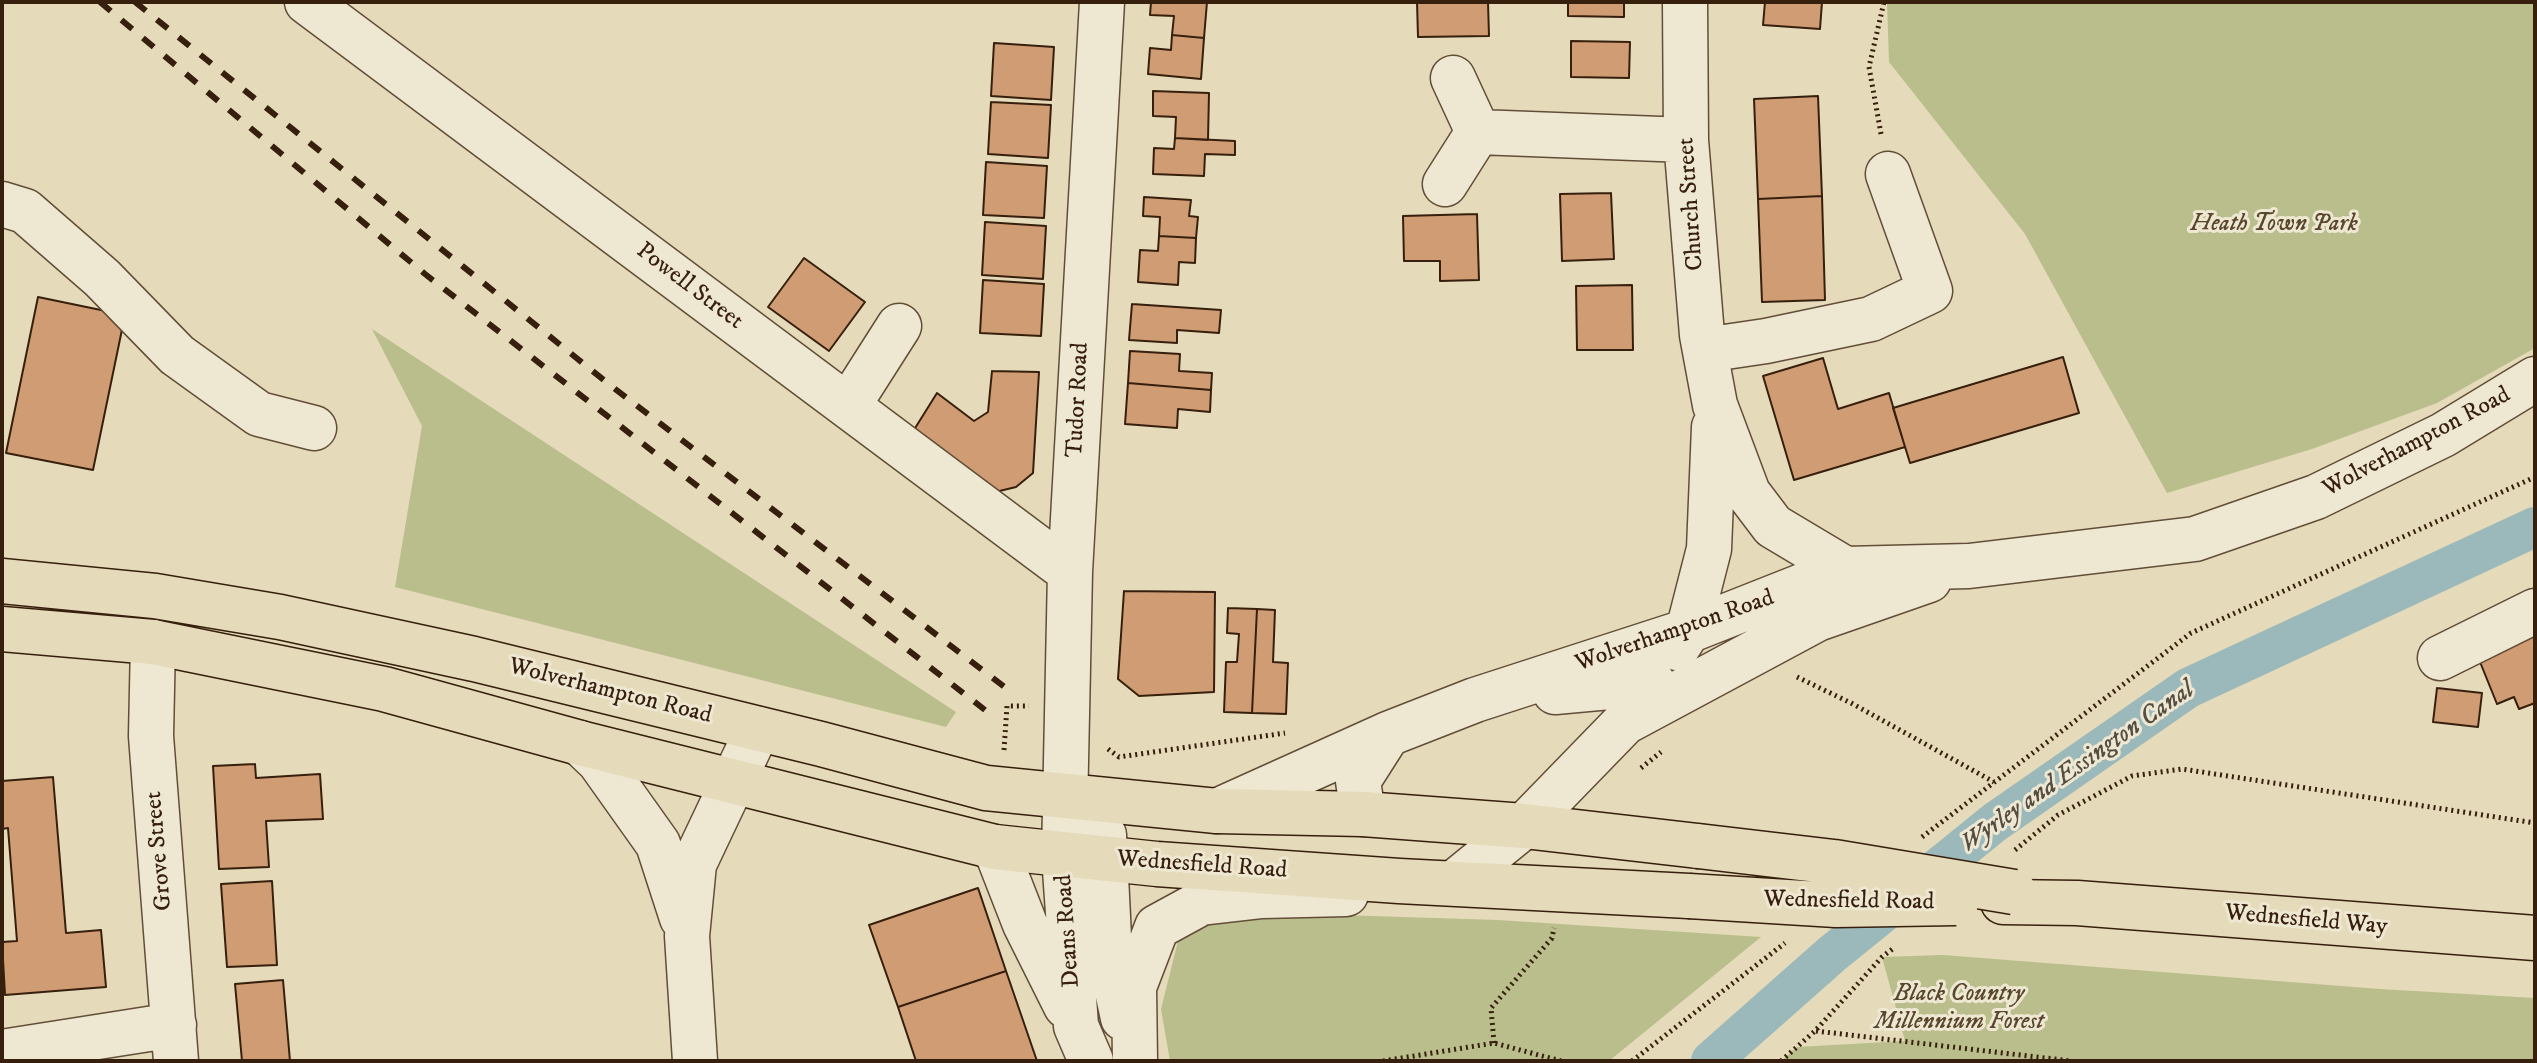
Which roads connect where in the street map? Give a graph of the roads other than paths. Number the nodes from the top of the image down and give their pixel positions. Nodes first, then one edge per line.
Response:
1 (307, 2) edge
2 (1102, 2) edge
3 (1685, 2) edge
4 (1453, 78) dead end
5 (1478, 132) junction
6 (1686, 140) junction
7 (1888, 174) road end
8 (1445, 184) dead end
9 (14, 207) edge
10 (899, 326) dead end
11 (1705, 350) junction
12 (2535, 379) edge
13 (1715, 405) junction
14 (848, 406) junction
15 (314, 428) dead end
16 (1969, 566) junction
17 (1845, 569) junction
18 (1070, 572) junction
19 (2, 581) edge
20 (155, 596) junction
21 (2535, 611) edge
22 (2, 629) edge
23 (1688, 631) junction
24 (153, 642) junction
25 (2440, 658) dead end
26 (1653, 683) junction
27 (1475, 700) junction
28 (1625, 722) junction
29 (758, 729) junction
30 (1388, 734) junction
31 (580, 743) junction
32 (732, 781) junction
33 (1066, 798) junction
34 (1217, 811) junction
35 (1363, 814) junction
36 (1524, 826) junction
37 (995, 847) junction
38 (1085, 858) junction
39 (1399, 881) junction
40 (1454, 883) junction
41 (2008, 897) junction
42 (2077, 903) joint
43 (687, 936) junction
44 (2535, 938) edge
45 (175, 1043) edge
46 (1084, 1044) edge
47 (2, 1052) edge
48 (695, 1061) edge
49 (1134, 1061) edge

1 - 14 street, Powell Street
2 - 18 street, Tudor Road
3 - 6 street, Church Street
4 - 5 street
5 - 6 street
5 - 8 street
6 - 11 street, Church Street
7 - 11 street
9 - 15 street
10 - 14 street
11 - 13 street, Church Street
12 - 16 street, Wolverhampton Road
13 - 17 street, Church Street
13 - 23 street, Church Street
14 - 18 street, Powell Street
16 - 17 street, Wolverhampton Road
16 - 28 street, Wolverhampton Road
17 - 23 street, Wolverhampton Road
18 - 33 street, Tudor Road
19 - 20 main road, Wolverhampton Road
20 - 24 main road
20 - 29 main road, Wolverhampton Road
21 - 25 street
22 - 24 main road
23 - 26 street, Church Street
23 - 27 street, Wolverhampton Road
24 - 31 main road
24 - 45 street, Grove Street
26 - 27 street
26 - 28 street, Church Street
27 - 30 street, Wolverhampton Road
28 - 36 street, Wolverhampton Road
29 - 32 street
29 - 33 main road, Wolverhampton Road
30 - 34 street, Wolverhampton Road
30 - 35 street
31 - 32 main road
31 - 43 street
32 - 37 main road
32 - 43 street
33 - 34 main road, Wolverhampton Road
33 - 38 street
34 - 35 main road, Wolverhampton Road
35 - 36 main road, Wolverhampton Road
36 - 40 street, Wolverhampton Road
36 - 41 main road, Wednesfield Road, bridge
37 - 38 main road
37 - 46 street
38 - 39 main road, Wednesfield Road
38 - 46 street, Deans Road
38 - 49 street
39 - 40 main road, Wednesfield Road
39 - 49 street
40 - 41 main road, Wednesfield Road, bridge
41 - 42 main road, Wednesfield Road
42 - 44 main road, Wednesfield Way
43 - 48 street
45 - 47 street

